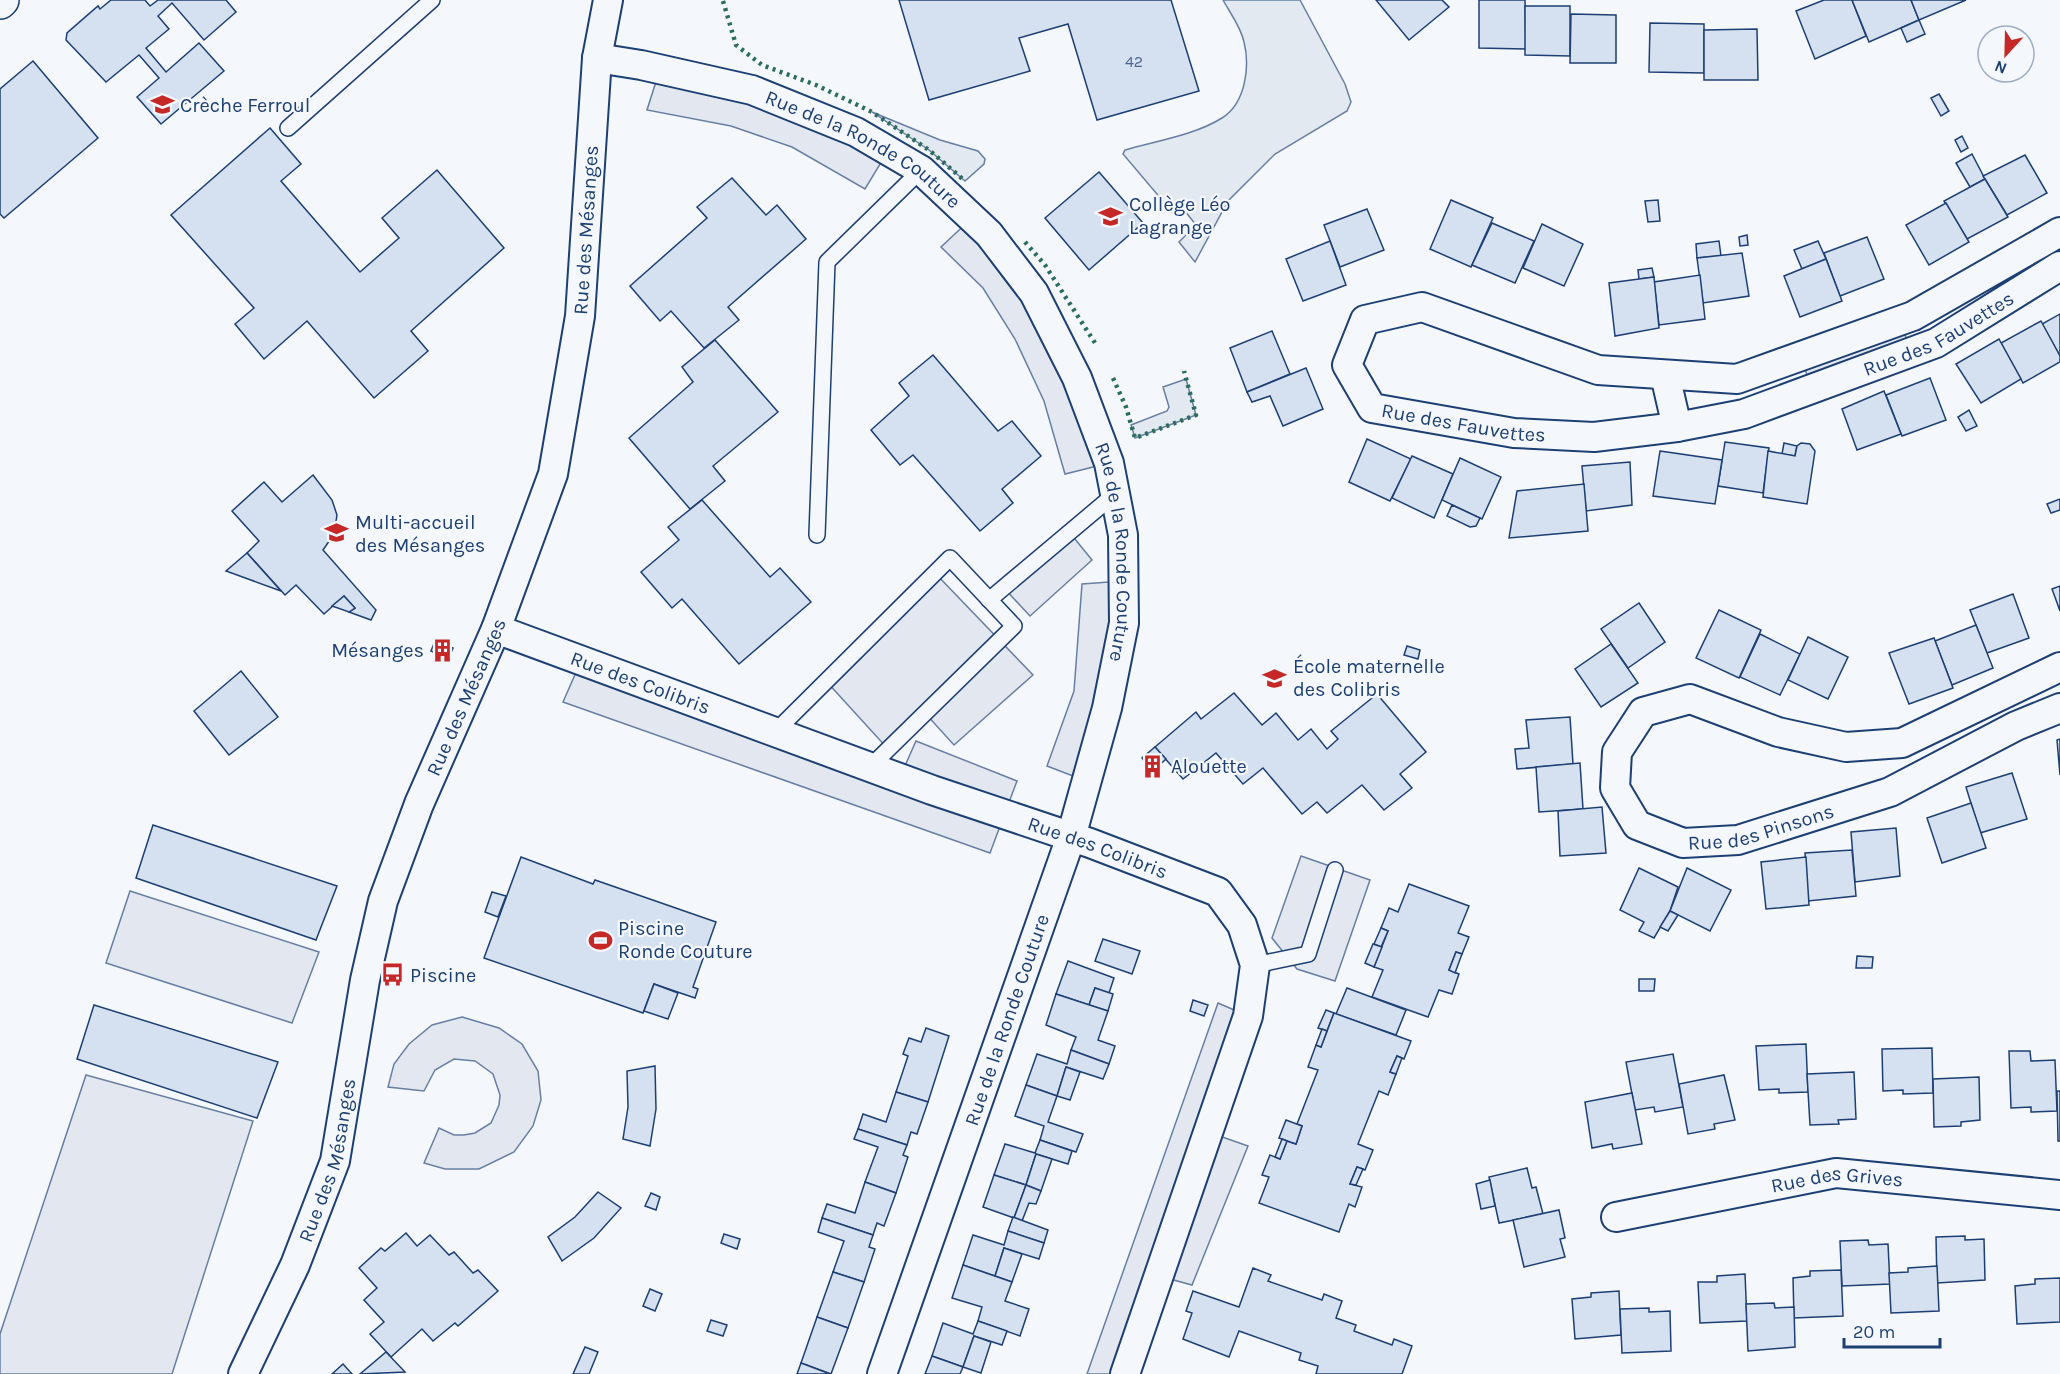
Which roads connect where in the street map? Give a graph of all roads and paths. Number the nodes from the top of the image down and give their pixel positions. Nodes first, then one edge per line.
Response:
1 (432, 0) edge
2 (608, 0) edge
3 (597, 58) junction
4 (288, 128) dead end
5 (921, 170) junction
6 (2060, 232) edge
7 (2060, 266) edge
8 (1665, 375) junction
9 (1737, 379) junction
10 (1744, 414) junction
11 (1677, 427) junction
12 (1115, 495) junction
13 (817, 535) dead end
14 (989, 600) junction
15 (496, 629) junction
16 (2060, 667) edge
17 (2060, 708) edge
18 (775, 732) junction
19 (1902, 743) junction
20 (870, 767) junction
21 (1918, 779) junction
22 (1071, 837) junction
23 (1335, 870) dead end
24 (1255, 965) junction
25 (2060, 1195) edge
26 (1616, 1217) dead end
27 (243, 1374) edge
28 (882, 1374) edge
29 (1125, 1374) edge

1 - 4 lane
2 - 3 street, Rue des Mésanges
3 - 5 street, Rue de la Ronde Couture
3 - 15 street, Rue des Mésanges
5 - 12 street, Rue de la Ronde Couture
5 - 13 lane
6 - 9 street, Rue des Fauvettes
7 - 10 street, Rue des Fauvettes
8 - 9 street, Rue des Fauvettes
8 - 11 street
8 - 11 street, Rue des Fauvettes
9 - 10 street
10 - 11 street, Rue des Fauvettes
12 - 14 lane
12 - 22 street, Rue de la Ronde Couture
14 - 18 lane
14 - 20 lane
15 - 18 street, Rue des Colibris
15 - 27 street, Rue des Mésanges
16 - 19 street, Rue des Pinsons
17 - 21 street, Rue des Pinsons
18 - 20 street, Rue des Colibris
19 - 21 street
19 - 21 street, Rue des Pinsons
20 - 22 street, Rue des Colibris
22 - 24 street, Rue des Colibris
22 - 28 street, Rue de la Ronde Couture
23 - 24 lane
24 - 29 street, Rue des Colibris
25 - 26 street, Rue des Grives

